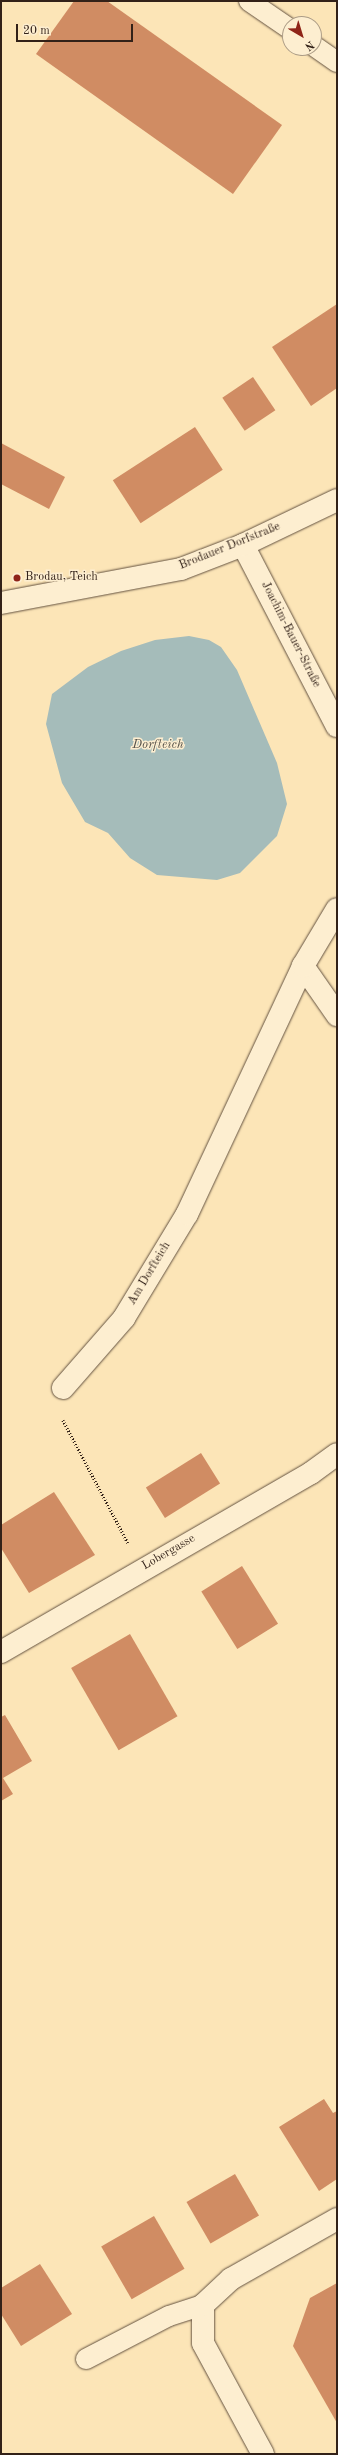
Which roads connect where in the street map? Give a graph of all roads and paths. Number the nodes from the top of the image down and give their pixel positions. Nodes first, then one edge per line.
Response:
1 (249, 1) edge
2 (282, 24) edge
3 (322, 52) edge
4 (337, 62) edge
5 (337, 500) edge
6 (243, 544) junction
7 (1, 603) edge
8 (337, 726) edge
9 (337, 909) edge
10 (304, 966) junction
11 (337, 1015) edge
12 (63, 1388) joint
13 (337, 1454) edge
14 (142, 1568) junction
15 (1, 1652) edge
16 (337, 2219) edge
17 (203, 2305) junction
18 (86, 2360) dead end
19 (263, 2454) edge

1 - 2 lane
3 - 4 lane
5 - 6 street, Brodauer Dorfstraße
6 - 7 street, Brodauer Dorfstraße
6 - 8 street, Joachim-Bauer-Straße
9 - 10 street, Am Dorfteich
10 - 11 street
10 - 12 street, Am Dorfteich
12 - 14 path
13 - 14 street, Lobergasse
14 - 15 street, Lobergasse
16 - 17 street
17 - 18 lane
17 - 19 street

